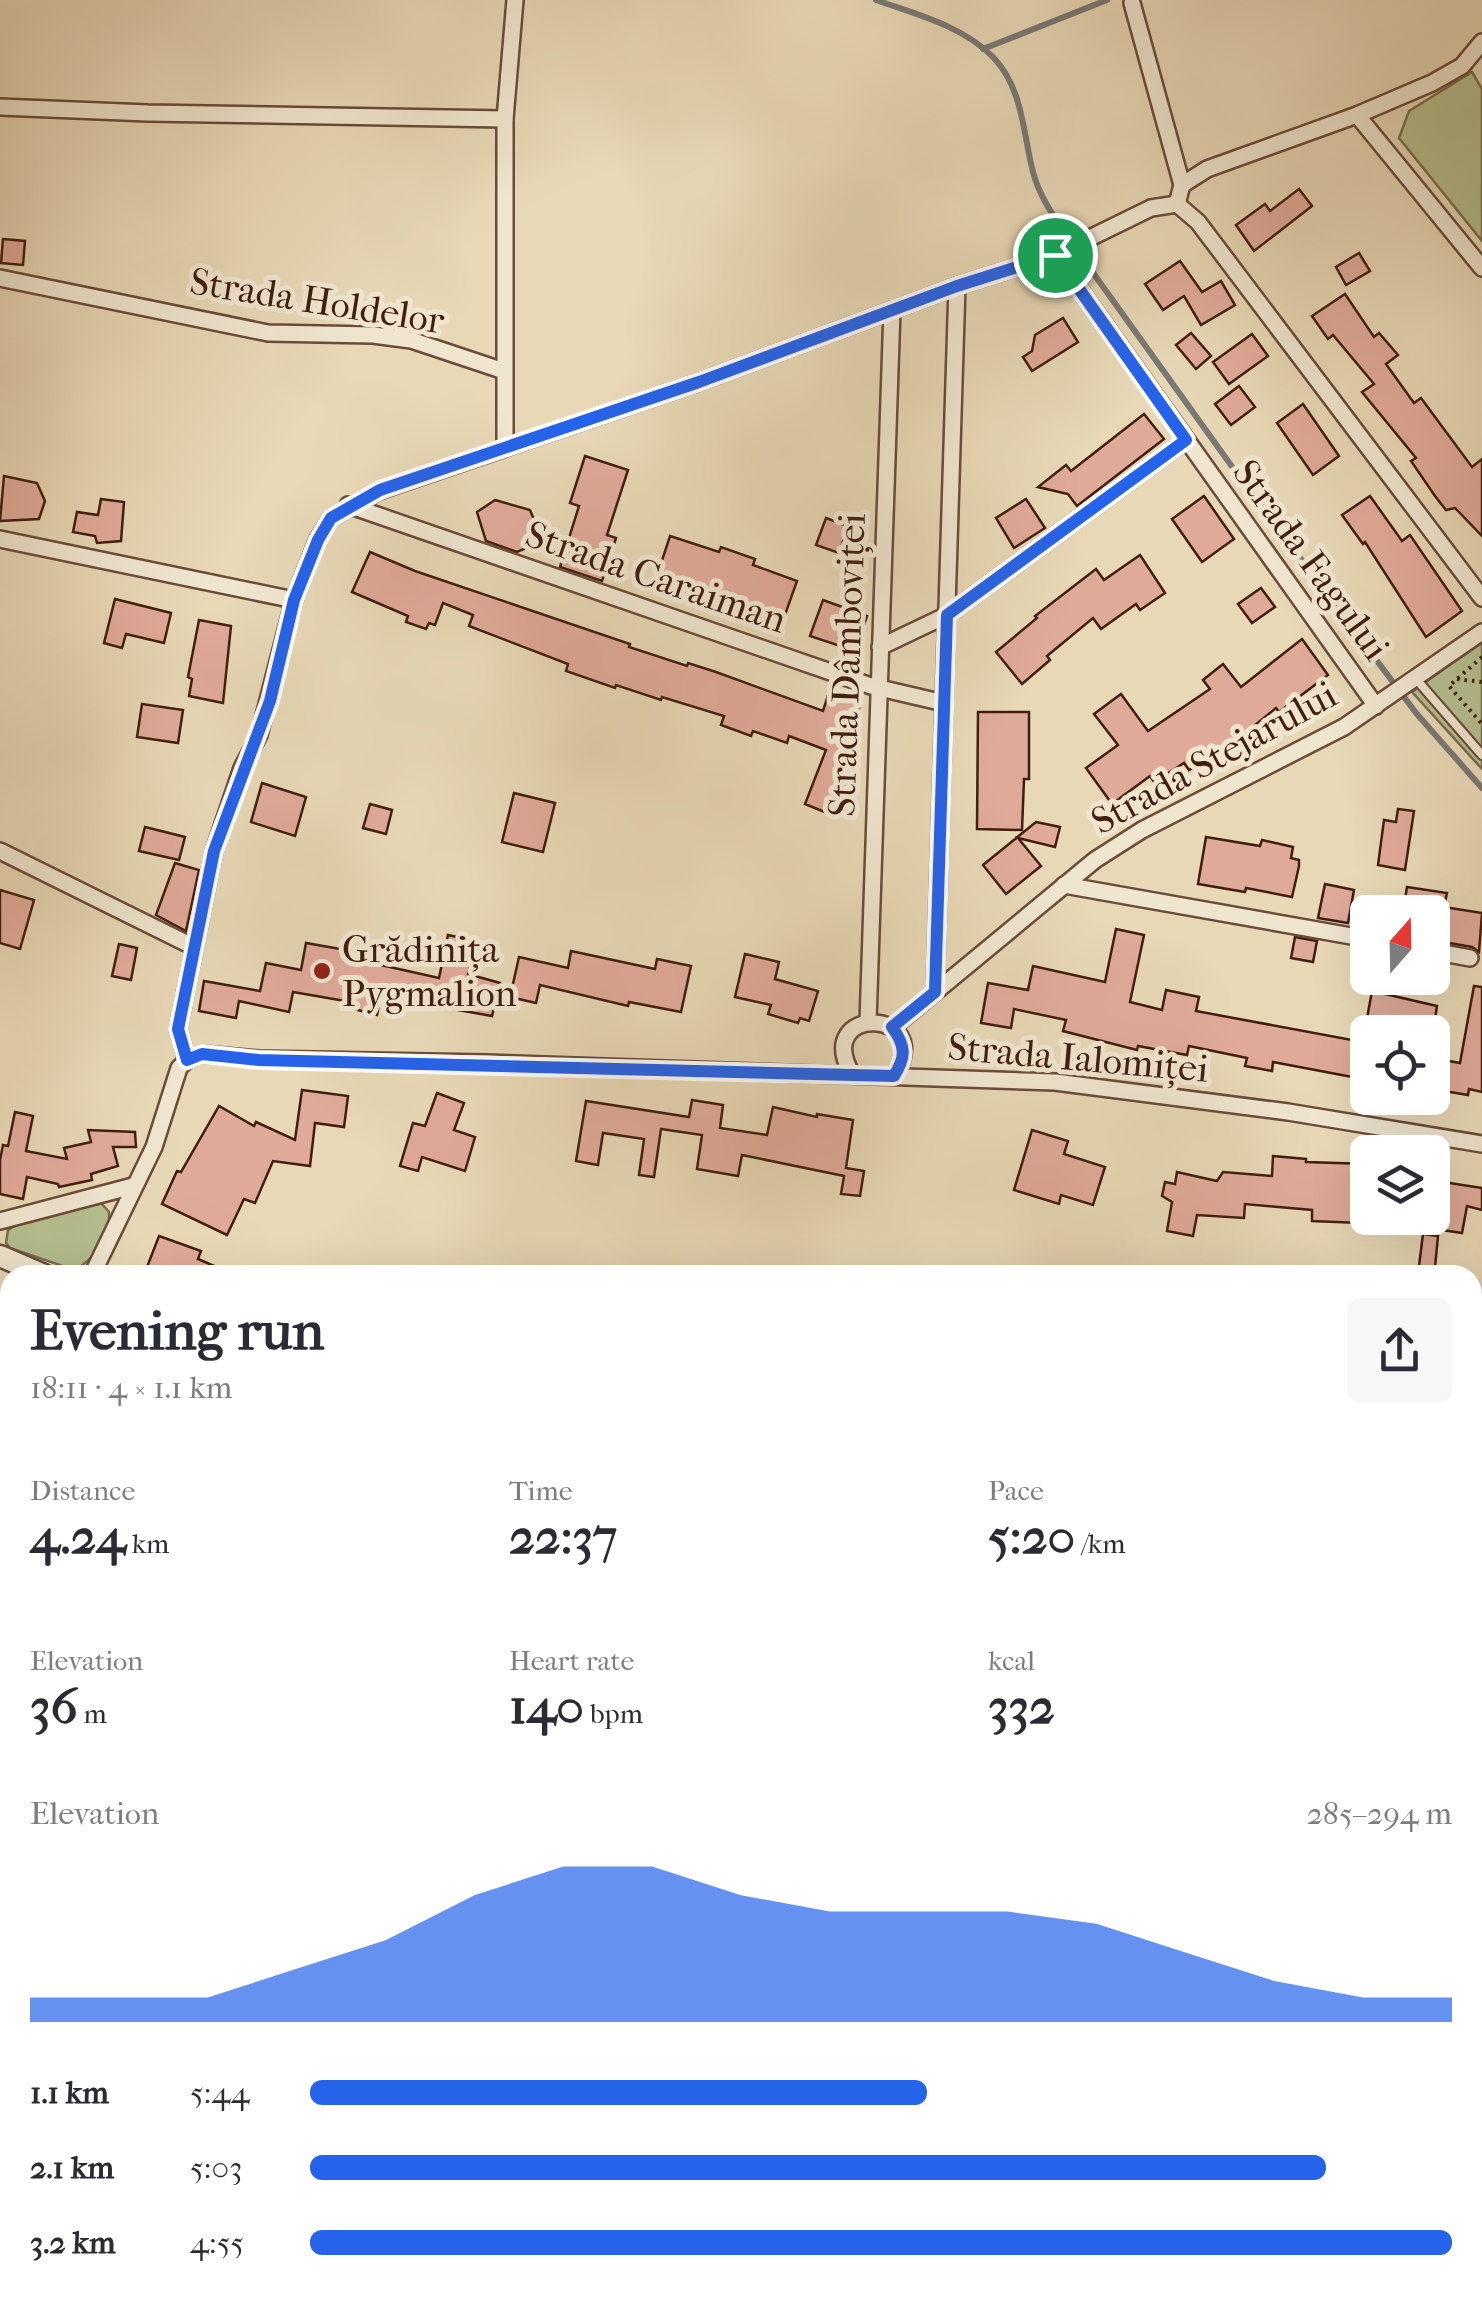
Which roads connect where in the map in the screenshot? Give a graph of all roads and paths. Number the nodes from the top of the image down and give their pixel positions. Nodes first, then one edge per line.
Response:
1 (516, 0) edge
2 (1132, 3) dead end
3 (1482, 42) edge
4 (0, 107) edge
5 (1357, 115) junction
6 (504, 119) junction
7 (1182, 185) junction
8 (1176, 204) junction
9 (1055, 255) junction
10 (1482, 268) edge
11 (0, 278) edge
12 (957, 286) junction
13 (892, 310) junction
14 (504, 371) junction
15 (1186, 440) junction
16 (505, 446) junction
17 (348, 505) junction
18 (0, 539) edge
19 (1482, 598) edge
20 (294, 600) junction
21 (947, 615) junction
22 (1482, 632) edge
23 (880, 647) junction
24 (1482, 657) edge
25 (1456, 679) junction
26 (1412, 682) junction
27 (1482, 682) edge
28 (879, 688) junction
29 (944, 703) junction
30 (1381, 703) junction
31 (1482, 724) edge
32 (1482, 755) edge
33 (0, 851) edge
34 (1064, 884) junction
35 (1350, 937) edge
36 (192, 946) junction
37 (1450, 954) edge
38 (1470, 958) dead end
39 (935, 992) junction
40 (868, 1022) junction
41 (892, 1027) junction
42 (187, 1060) junction
43 (852, 1074) junction
44 (894, 1076) junction
45 (1482, 1144) edge
46 (134, 1186) junction
47 (0, 1221) edge
48 (97, 1265) edge

1 - 6 street
2 - 7 street
3 - 5 street
4 - 6 street
5 - 7 street
5 - 10 street
6 - 14 street
7 - 8 street
8 - 9 street
8 - 19 street
9 - 12 street
9 - 15 street, Strada Fagului
11 - 14 street, Strada Holdelor
12 - 13 street
12 - 21 street
13 - 16 street
13 - 23 street, Strada Dâmboviței
14 - 16 street
15 - 21 street
15 - 30 street, Strada Fagului
16 - 17 street
17 - 20 street
17 - 28 street, Strada Caraiman
18 - 20 street
20 - 36 street
21 - 23 street
21 - 29 street
22 - 26 street, Strada Stejarului
23 - 28 street, Strada Dâmboviței
24 - 25 path
25 - 27 path
25 - 31 path
26 - 30 street, Strada Stejarului
26 - 32 lane
28 - 29 street, Strada Caraiman
28 - 40 street, Strada Dâmboviței
29 - 39 street
30 - 34 street, Strada Stejarului
33 - 36 street
34 - 35 street
34 - 39 street, Strada Stejarului
36 - 42 street
37 - 38 street
39 - 41 street, Strada Stejarului
40 - 41 street
40 - 43 street
41 - 44 street
42 - 43 street, Strada Ialomiței
42 - 46 street
43 - 44 street, Strada Ialomiței
44 - 45 street, Strada Ialomiței
46 - 47 street
46 - 48 street

